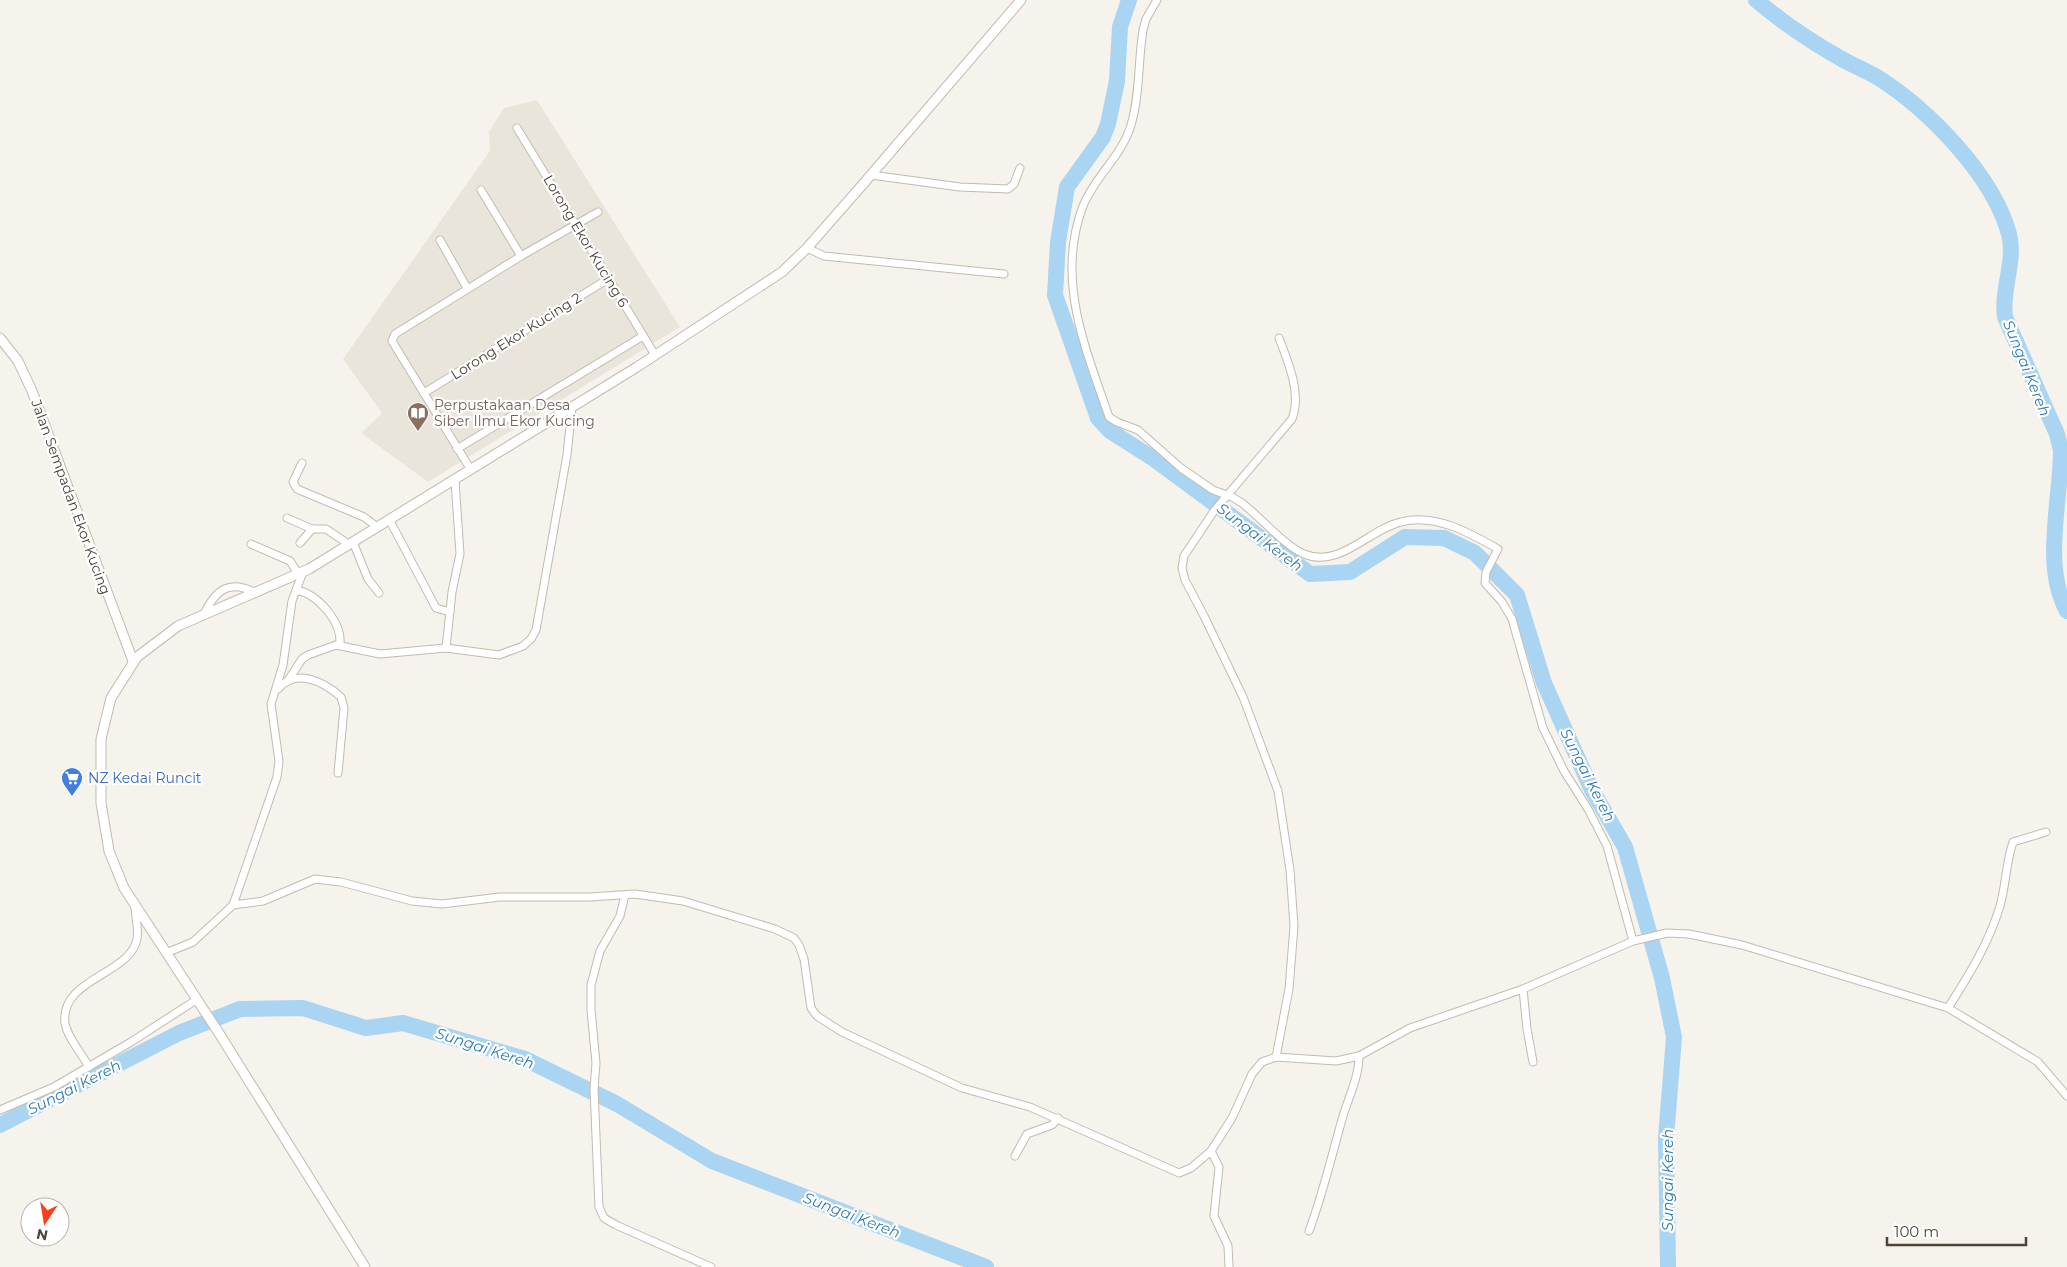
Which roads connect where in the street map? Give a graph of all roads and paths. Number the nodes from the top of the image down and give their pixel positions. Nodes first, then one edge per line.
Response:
1 (1021, 0) edge
2 (1157, 0) edge
3 (517, 128) dead end
4 (1020, 168) dead end
5 (871, 175) junction
6 (481, 190) dead end
7 (598, 212) dead end
8 (576, 224) junction
9 (440, 240) dead end
10 (807, 248) junction
11 (521, 256) junction
12 (1004, 274) dead end
13 (608, 278) junction
14 (467, 288) junction
15 (643, 336) junction
16 (0, 338) edge
17 (1279, 338) dead end
18 (655, 355) junction
19 (424, 393) junction
20 (572, 406) junction
21 (457, 449) junction
22 (302, 463) dead end
23 (472, 470) junction
24 (455, 480) junction
25 (1223, 499) junction
26 (287, 518) dead end
27 (389, 520) junction
28 (377, 527) junction
29 (312, 528) junction
30 (300, 542) dead end
31 (251, 544) dead end
32 (350, 544) junction
33 (301, 574) junction
34 (296, 590) junction
35 (256, 593) junction
36 (379, 593) dead end
37 (450, 612) junction
38 (204, 614) junction
39 (340, 644) junction
40 (446, 648) junction
41 (133, 661) junction
42 (289, 679) junction
43 (276, 691) junction
44 (338, 773) dead end
45 (2046, 832) dead end
46 (625, 896) junction
47 (135, 905) junction
48 (233, 905) junction
49 (1633, 941) junction
50 (166, 953) junction
51 (1523, 989) junction
52 (196, 1000) junction
53 (1948, 1008) junction
54 (1359, 1056) junction
55 (1276, 1057) junction
56 (1533, 1062) dead end
57 (89, 1067) junction
58 (2067, 1096) edge
59 (0, 1110) edge
60 (1058, 1118) junction
61 (1210, 1151) junction
62 (1015, 1156) dead end
63 (1309, 1231) dead end
64 (365, 1267) edge
65 (711, 1267) edge
66 (1229, 1267) edge

1 - 5 street
2 - 25 street
3 - 8 street, Lorong Ekor Kucing 6
4 - 5 street
5 - 10 street
6 - 11 street
7 - 8 street
8 - 11 street
8 - 13 street, Lorong Ekor Kucing 6
9 - 14 street
10 - 12 street
10 - 18 street
11 - 14 street
13 - 15 street, Lorong Ekor Kucing 6
13 - 19 street, Lorong Ekor Kucing 2
14 - 19 street
15 - 18 street, Lorong Ekor Kucing 6
15 - 21 street
16 - 41 street, Jalan Sempadan Ekor Kucing
17 - 25 street
18 - 20 street
19 - 21 street
20 - 23 street
20 - 40 street
21 - 23 street
22 - 28 street
23 - 24 street
24 - 27 street
24 - 37 street
25 - 49 street
25 - 55 street
26 - 29 street
27 - 28 street
27 - 37 street
28 - 32 street
29 - 30 street
29 - 32 street
31 - 33 street
32 - 33 street
32 - 36 street
33 - 34 street
33 - 35 street
34 - 39 street
34 - 43 street
35 - 38 street
35 - 38 street
37 - 40 street
38 - 41 street
39 - 40 street
39 - 42 street
41 - 47 street
42 - 43 street
42 - 44 street
43 - 48 street
45 - 53 street
46 - 48 street
46 - 60 street
46 - 65 street
47 - 50 street
47 - 57 street
48 - 50 street
49 - 51 street
49 - 53 street
50 - 52 street
51 - 54 street
51 - 56 street
52 - 57 street
52 - 64 street
53 - 58 street
54 - 55 street
54 - 63 street
55 - 61 street
57 - 59 street
60 - 61 street
60 - 62 street
61 - 66 street

